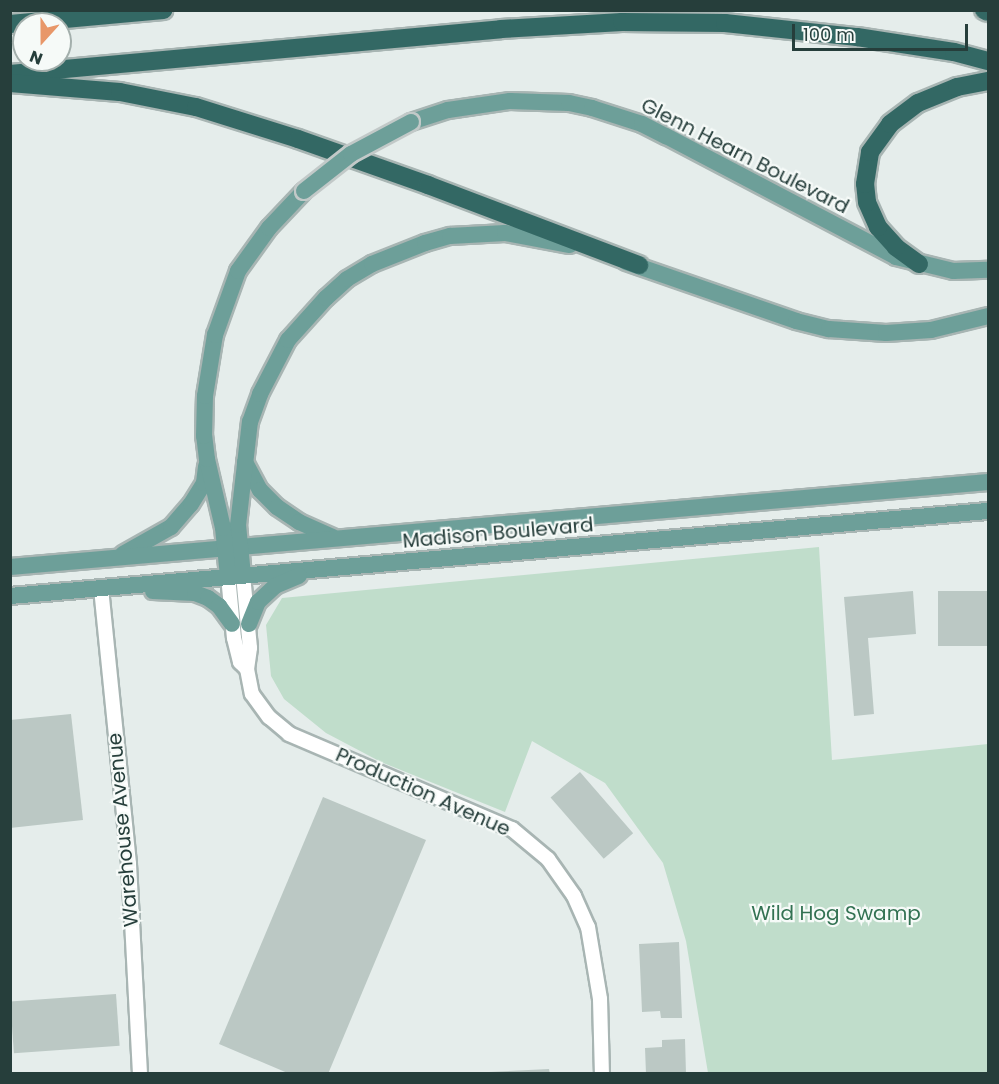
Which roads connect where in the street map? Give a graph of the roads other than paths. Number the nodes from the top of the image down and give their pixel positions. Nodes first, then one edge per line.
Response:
1 (163, 10) edge
2 (984, 10) edge
3 (988, 12) edge
4 (10, 24) edge
5 (988, 61) edge
6 (10, 74) edge
7 (988, 81) edge
8 (10, 83) edge
9 (919, 264) junction
10 (639, 265) junction
11 (988, 270) edge
12 (988, 316) edge
13 (207, 459) junction
14 (245, 462) junction
15 (988, 482) edge
16 (988, 511) edge
17 (337, 538) junction
18 (232, 548) junction
19 (116, 558) junction
20 (10, 567) edge
21 (311, 571) junction
22 (236, 575) junction
23 (101, 588) junction
24 (10, 596) edge
25 (241, 624) junction
26 (140, 1074) edge
27 (602, 1074) edge

1 - 4 highway
2 - 3 highway
5 - 6 highway
7 - 9 highway
8 - 10 highway
9 - 11 main road, Glenn Hearn Boulevard
9 - 13 main road, Glenn Hearn Boulevard, bridge
10 - 12 main road, Glenn Hearn Boulevard
10 - 14 main road, Glenn Hearn Boulevard
13 - 18 main road, Glenn Hearn Boulevard
13 - 19 main road
14 - 17 main road
14 - 18 main road, Glenn Hearn Boulevard
15 - 17 main road, Madison Boulevard
16 - 21 main road, Madison Boulevard
17 - 18 main road, Madison Boulevard
18 - 19 main road, Madison Boulevard
18 - 22 main road, Glenn Hearn Boulevard
19 - 20 main road, Madison Boulevard
21 - 22 main road, Madison Boulevard
21 - 25 main road
22 - 23 main road, Madison Boulevard
22 - 25 street, Production Avenue
23 - 24 main road, Madison Boulevard
23 - 25 main road
23 - 26 street, Warehouse Avenue
25 - 27 street, Production Avenue

